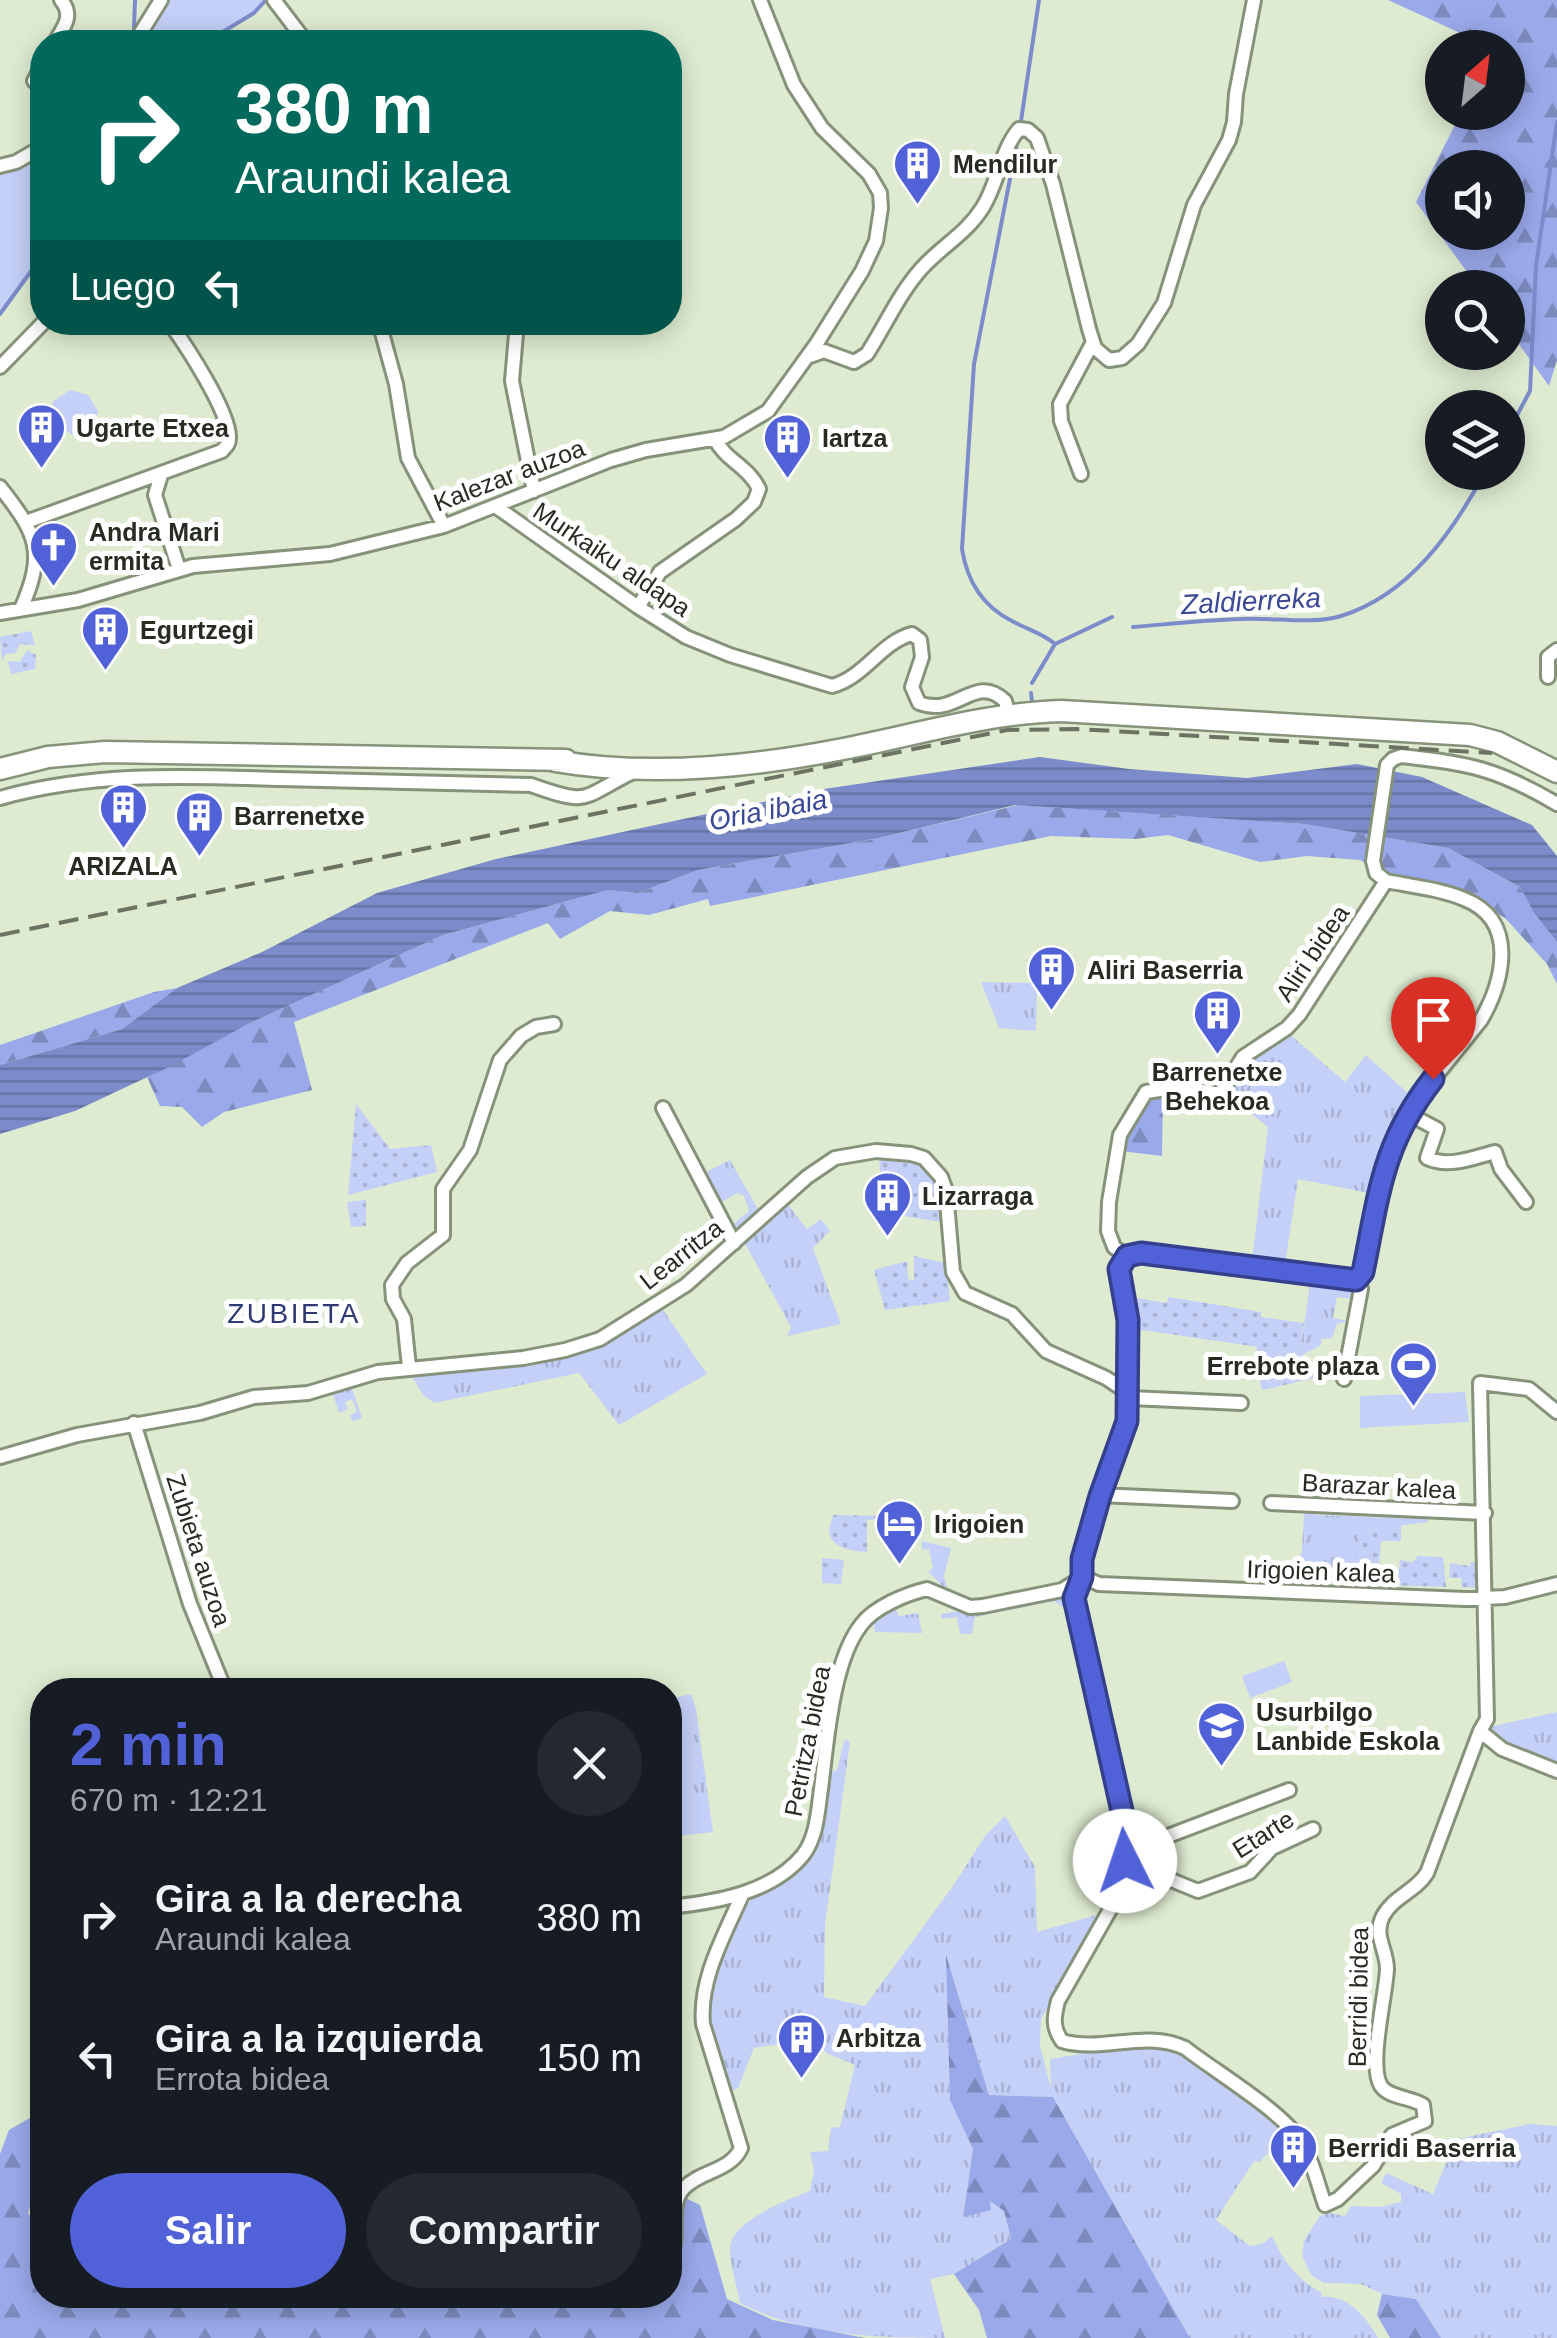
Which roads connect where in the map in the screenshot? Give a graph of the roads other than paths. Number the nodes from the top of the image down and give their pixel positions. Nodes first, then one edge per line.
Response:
1 (61, 0) edge
2 (161, 0) edge
3 (274, 0) edge
4 (760, 0) edge
5 (1254, 0) edge
6 (63, 30) edge
7 (142, 30) edge
8 (297, 30) edge
9 (30, 154) edge
10 (0, 166) edge
11 (31, 335) edge
12 (178, 335) edge
13 (383, 335) edge
14 (516, 335) edge
15 (1094, 342) junction
16 (807, 357) junction
17 (0, 367) edge
18 (715, 439) junction
19 (1081, 474) dead end
20 (161, 475) junction
21 (138, 484) junction
22 (0, 487) edge
23 (534, 491) junction
24 (156, 495) junction
25 (498, 508) junction
26 (26, 522) junction
27 (444, 526) junction
28 (186, 568) junction
29 (638, 607) junction
30 (21, 608) junction
31 (0, 613) edge
32 (1557, 650) edge
33 (1548, 677) dead end
34 (1009, 716) junction
35 (0, 772) edge
36 (1557, 772) edge
37 (588, 777) junction
38 (0, 798) edge
39 (1557, 804) edge
40 (1386, 881) junction
41 (554, 1024) dead end
42 (664, 1108) dead end
43 (1406, 1114) junction
44 (1526, 1202) dead end
45 (734, 1243) junction
46 (1127, 1256) junction
47 (1358, 1278) junction
48 (409, 1367) junction
49 (1344, 1378) dead end
50 (1130, 1398) junction
51 (1242, 1403) dead end
52 (1557, 1412) edge
53 (134, 1423) junction
54 (0, 1457) edge
55 (1100, 1496) junction
56 (1232, 1502) dead end
57 (1271, 1503) dead end
58 (1485, 1513) junction
59 (1082, 1577) junction
60 (1557, 1584) edge
61 (1486, 1599) junction
62 (221, 1678) edge
63 (1480, 1731) junction
64 (1557, 1772) edge
65 (1289, 1790) dead end
66 (1313, 1829) dead end
67 (1125, 1856) junction
68 (742, 1895) junction
69 (682, 1906) edge
70 (682, 2190) edge

1 - 6 street
2 - 7 street
3 - 8 street
4 - 16 street, Kalezar auzoa
5 - 15 street
9 - 10 street
11 - 17 street
12 - 20 street
13 - 27 street
14 - 23 street
15 - 16 street
15 - 19 street
16 - 18 street, Kalezar auzoa
18 - 23 street, Kalezar auzoa
18 - 29 street
20 - 21 street
20 - 24 street
21 - 24 street
21 - 26 street
22 - 26 street
23 - 25 street, Kalezar auzoa
24 - 28 street
25 - 27 street, Kalezar auzoa
25 - 29 street, Murkaiku aldapa
26 - 30 street
27 - 28 street, Kalezar auzoa
28 - 30 street, Kalezar auzoa
29 - 34 street, Murkaiku aldapa
30 - 31 street, Kalezar auzoa
32 - 33 street
34 - 36 highway
34 - 37 highway
35 - 37 highway
37 - 38 street
39 - 40 street
40 - 43 street
40 - 46 street, Aliri bidea
41 - 48 street
42 - 45 street
43 - 44 street
43 - 47 street
45 - 48 street, Learritza
45 - 50 street, Learritza
46 - 47 street
46 - 50 street
47 - 49 street
48 - 53 street, Learritza
50 - 51 street
50 - 55 street
52 - 58 street, Berridi bidea
53 - 54 street, Learritza
53 - 62 street, Zubieta auzoa
55 - 56 street
55 - 59 street
57 - 58 street, Barazar kalea
58 - 61 street, Berridi bidea
59 - 61 street, Irigoien kalea
59 - 67 street
59 - 68 street, Petritza bidea
60 - 61 street, Irigoien kalea
61 - 63 street, Berridi bidea
63 - 64 street
63 - 67 street, Berridi bidea
65 - 67 street, Etarte
66 - 67 street, Etarte
68 - 69 street, Petritza bidea
68 - 70 street

